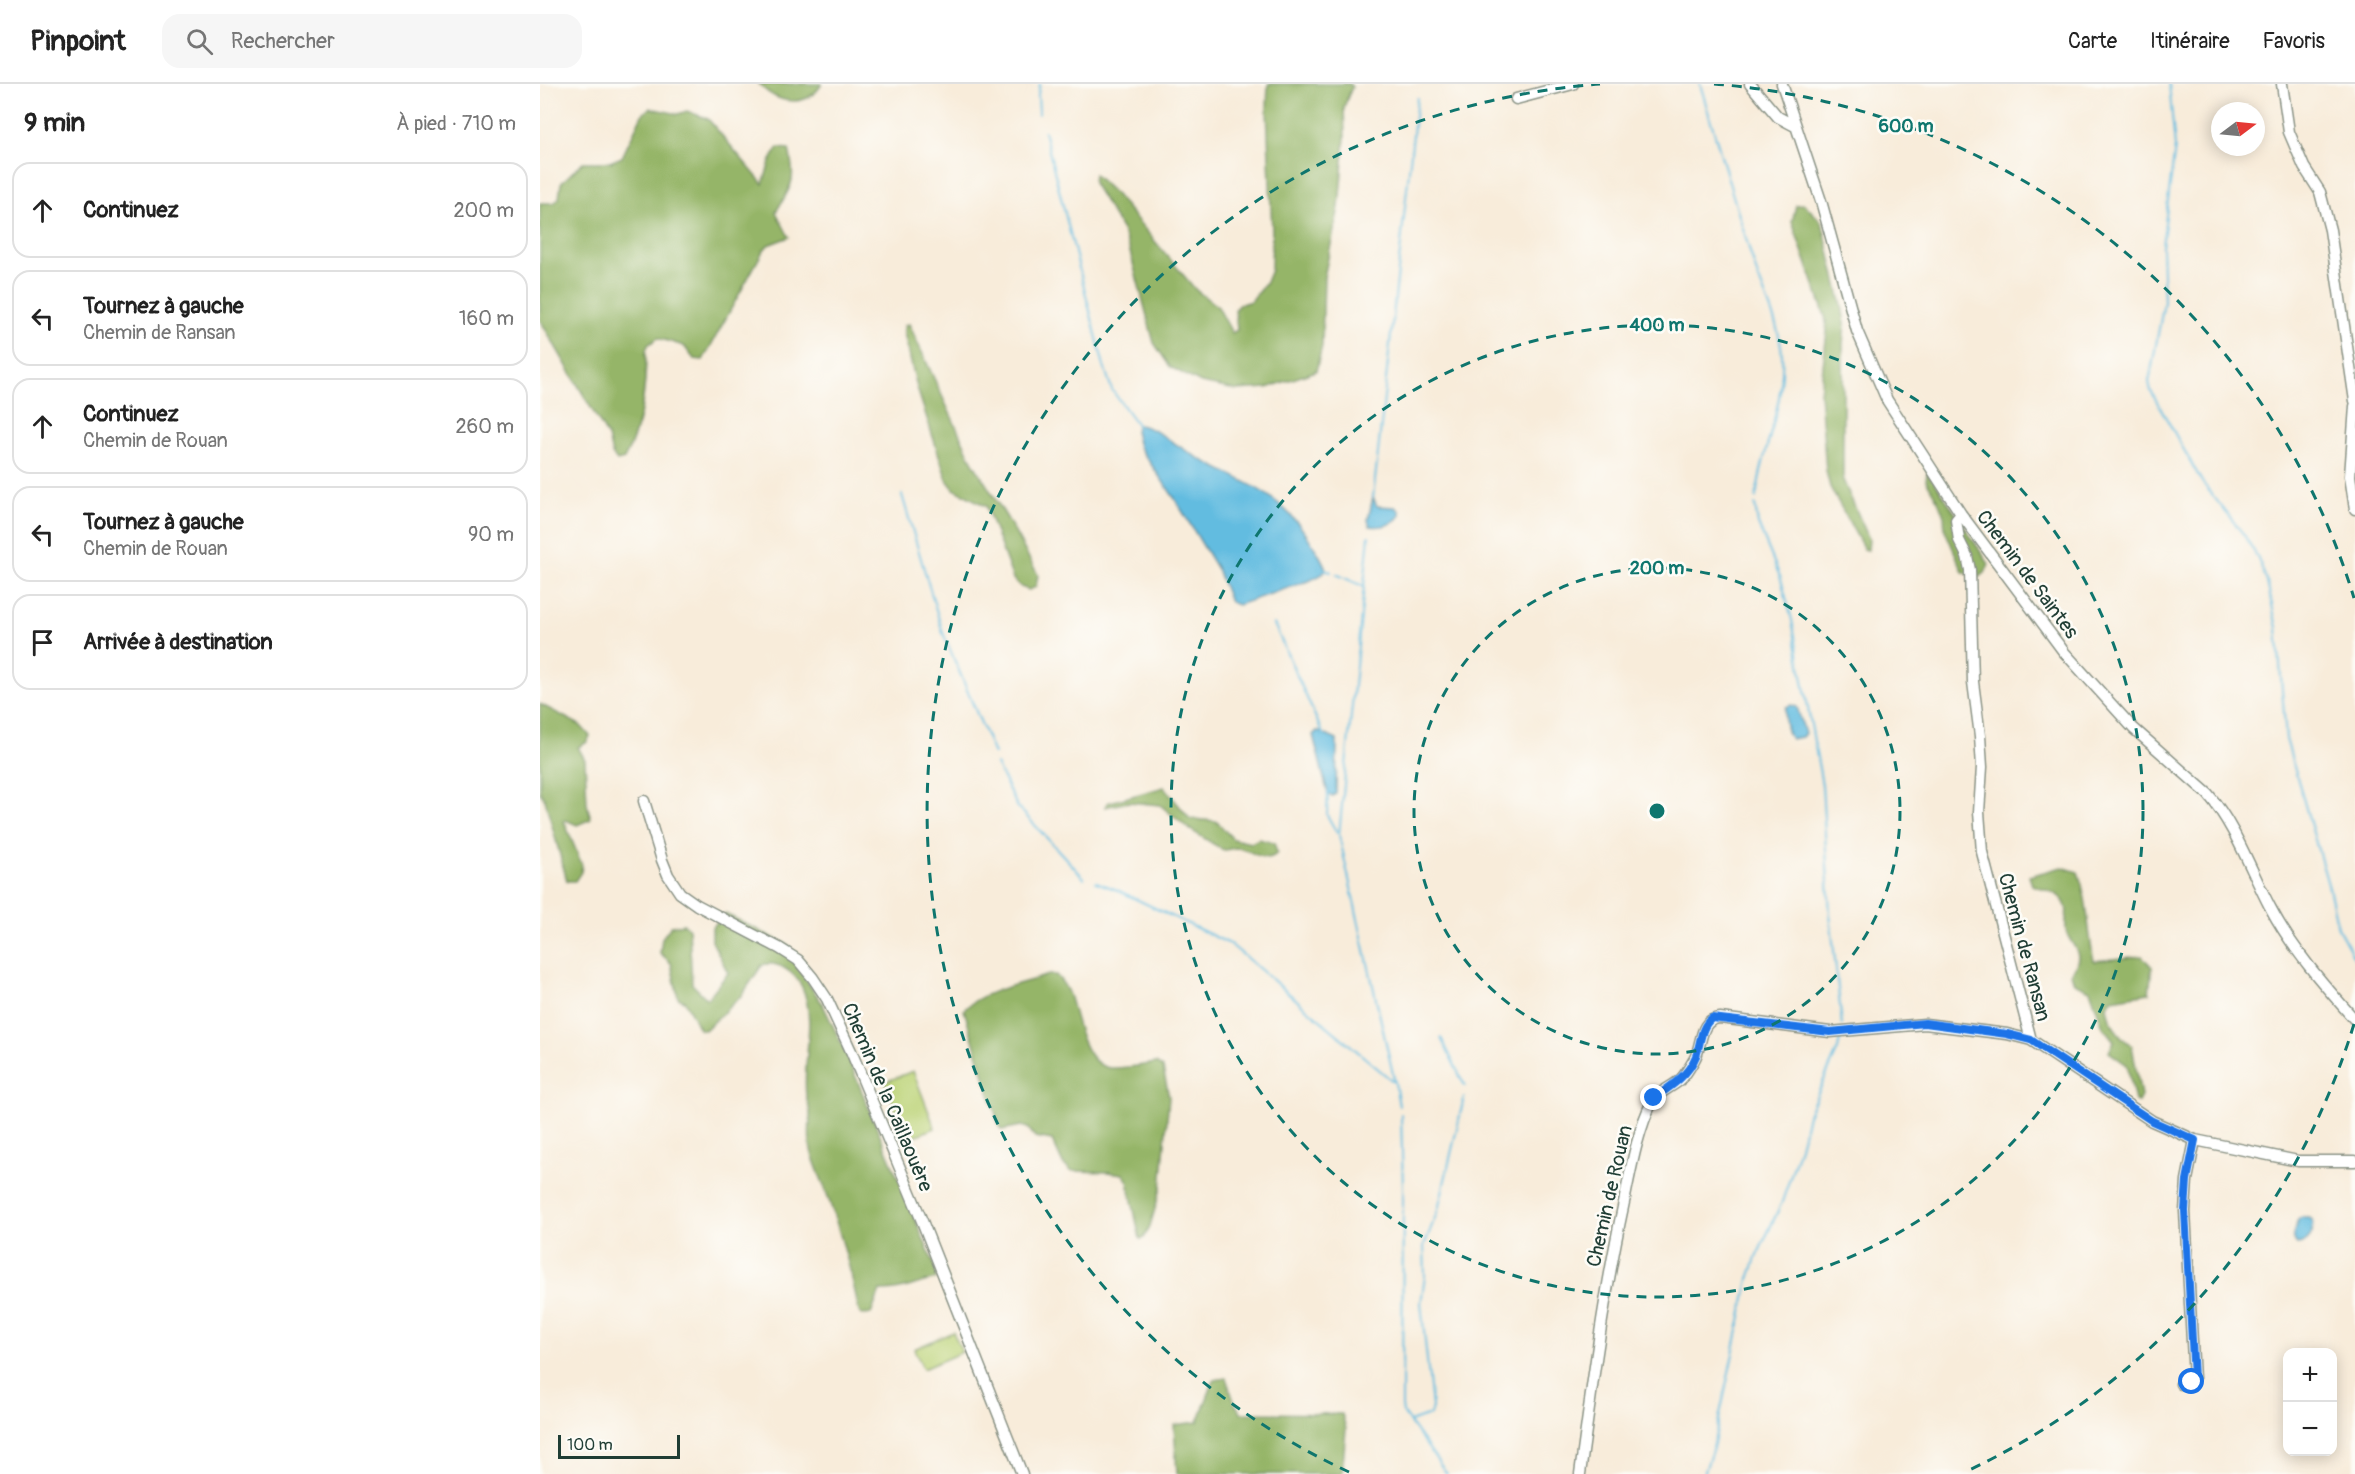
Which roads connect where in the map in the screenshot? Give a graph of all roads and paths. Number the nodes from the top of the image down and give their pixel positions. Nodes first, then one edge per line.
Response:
1 (1573, 84) edge
2 (1750, 84) edge
3 (1782, 84) edge
4 (2282, 84) edge
5 (1516, 99) dead end
6 (1795, 126) junction
7 (2355, 401) edge
8 (2355, 406) edge
9 (2355, 509) edge
10 (1961, 514) junction
11 (645, 801) dead end
12 (2355, 1020) edge
13 (2031, 1040) junction
14 (2195, 1140) junction
15 (2355, 1161) edge
16 (2181, 1384) dead end
17 (1022, 1474) edge
18 (1580, 1474) edge

1 - 5 street
2 - 6 street
3 - 6 street, Chemin de Saintes
4 - 7 street
6 - 10 street, Chemin de Saintes
8 - 9 street
10 - 12 street, Chemin de Saintes
10 - 13 street, Chemin de Ransan
11 - 17 street, Chemin de la Caillaouère
13 - 14 street, Chemin de Ransan
13 - 18 street, Chemin de Rouan
14 - 15 street, Chemin de Ransan
14 - 16 street

